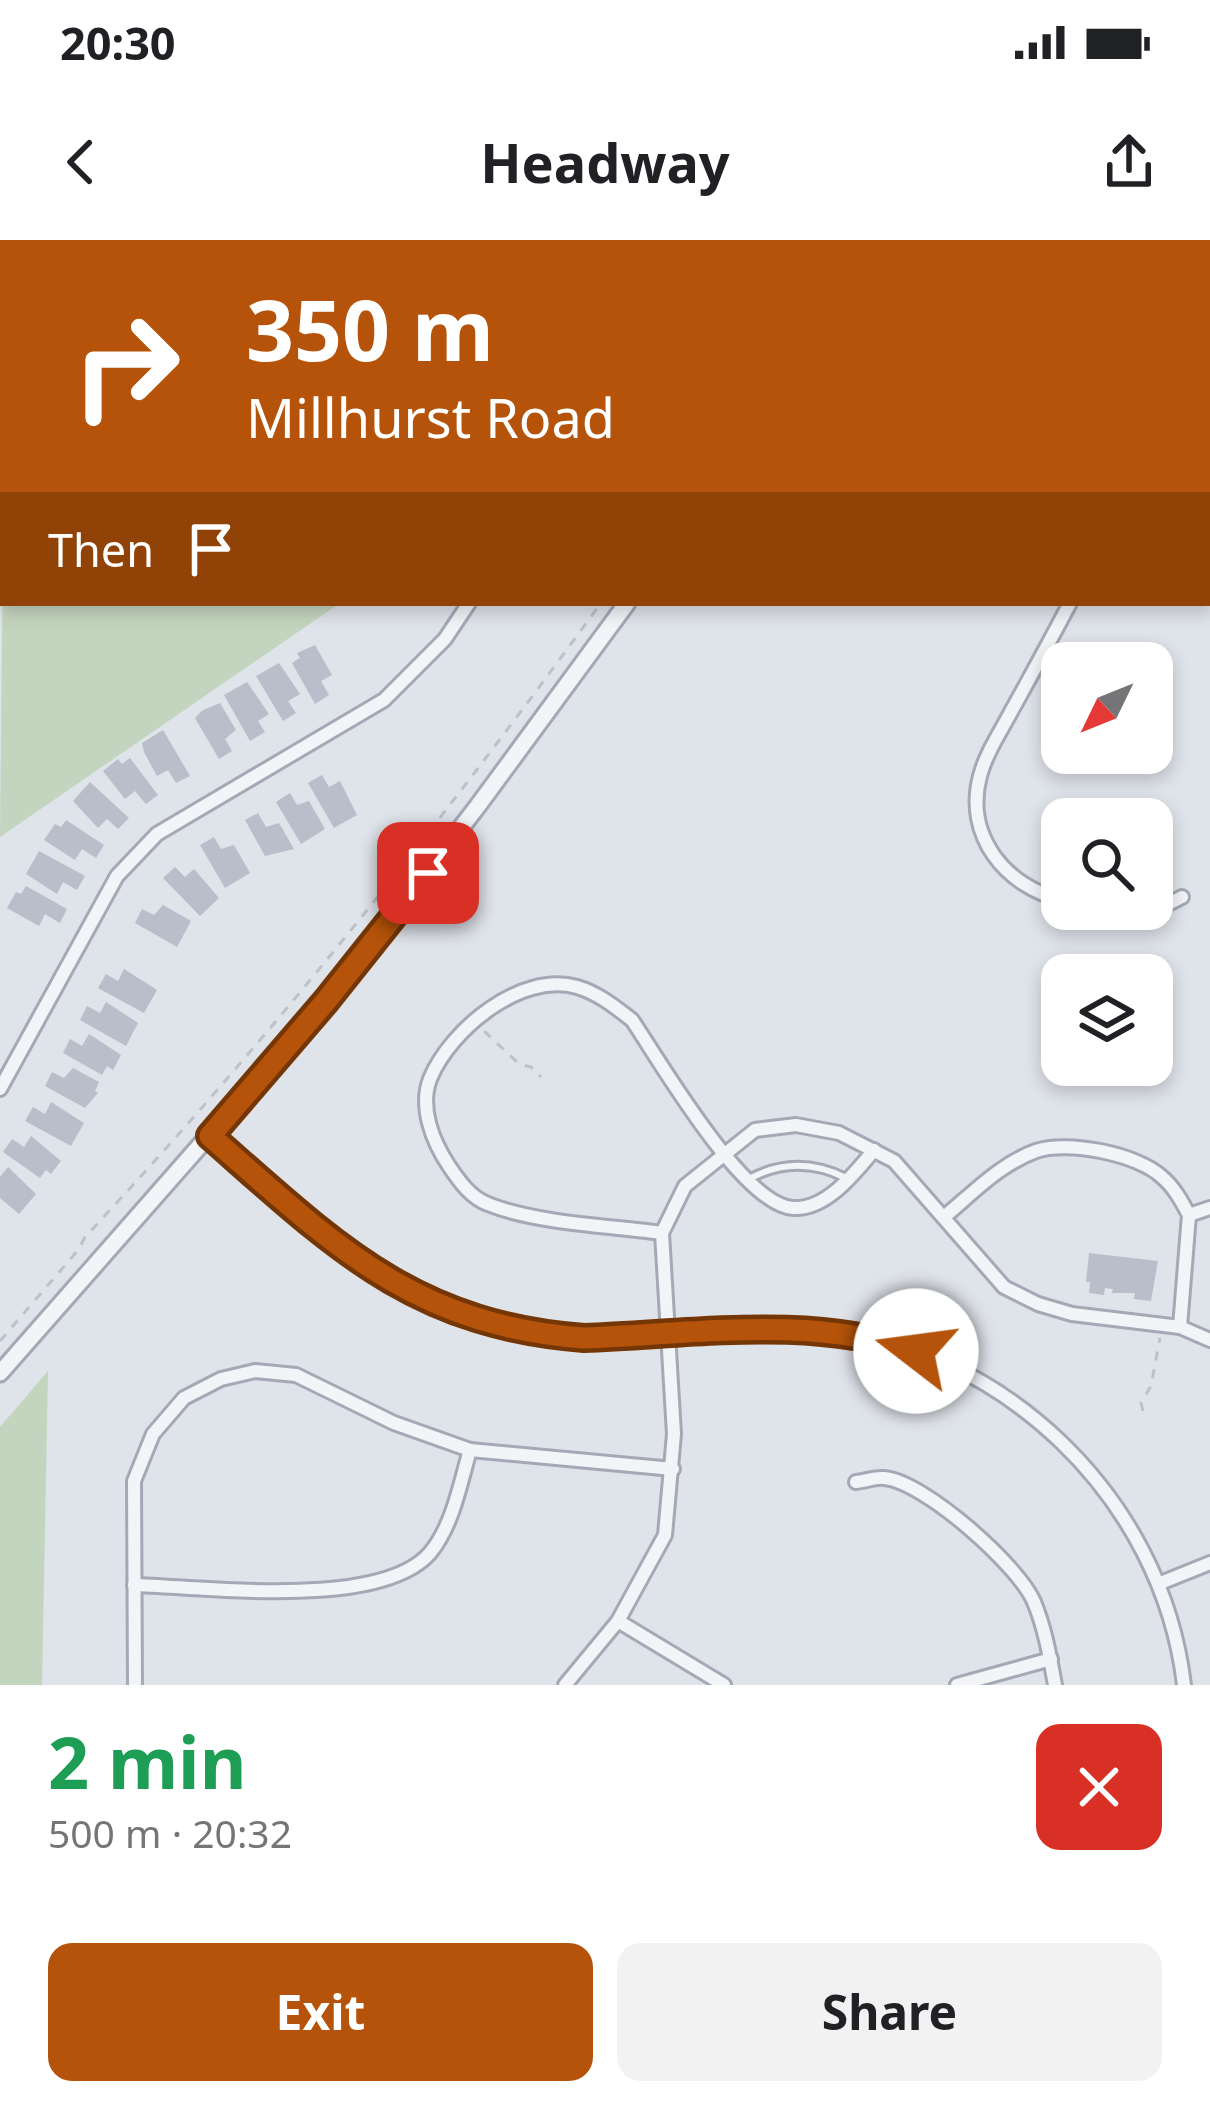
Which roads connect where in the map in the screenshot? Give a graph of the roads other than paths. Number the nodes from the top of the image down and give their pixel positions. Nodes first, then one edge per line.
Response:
1 (467, 606) edge
2 (625, 606) edge
3 (1068, 606) edge
4 (1041, 893) edge
5 (1182, 898) dead end
6 (1173, 902) edge
7 (0, 1089) edge
8 (210, 1136) junction
9 (874, 1150) junction
10 (723, 1152) junction
11 (849, 1180) junction
12 (745, 1181) junction
13 (1210, 1208) edge
14 (1190, 1215) junction
15 (944, 1217) junction
16 (662, 1233) junction
17 (1180, 1327) junction
18 (669, 1334) junction
19 (1210, 1340) edge
20 (0, 1373) edge
21 (470, 1450) junction
22 (673, 1468) junction
23 (856, 1482) dead end
24 (1210, 1563) edge
25 (1158, 1584) junction
26 (134, 1585) junction
27 (619, 1621) junction
28 (1051, 1659) junction
29 (135, 1685) edge
30 (565, 1685) edge
31 (724, 1685) edge
32 (957, 1685) edge
33 (1055, 1685) edge
34 (1184, 1685) edge

1 - 7 street
2 - 8 street
3 - 4 street
5 - 6 street
8 - 18 street
8 - 20 street
9 - 10 street
9 - 11 street
9 - 15 street
10 - 12 street
10 - 16 street
10 - 16 street
11 - 12 lane
11 - 12 street
13 - 14 street
14 - 15 street
14 - 17 street
15 - 17 street
16 - 18 street
17 - 19 street
18 - 22 street
18 - 25 street
21 - 22 street
21 - 26 street
21 - 26 street
22 - 27 street
23 - 28 street
24 - 25 street
25 - 34 street
26 - 29 street
27 - 30 street
27 - 31 street
28 - 32 street
28 - 33 street

